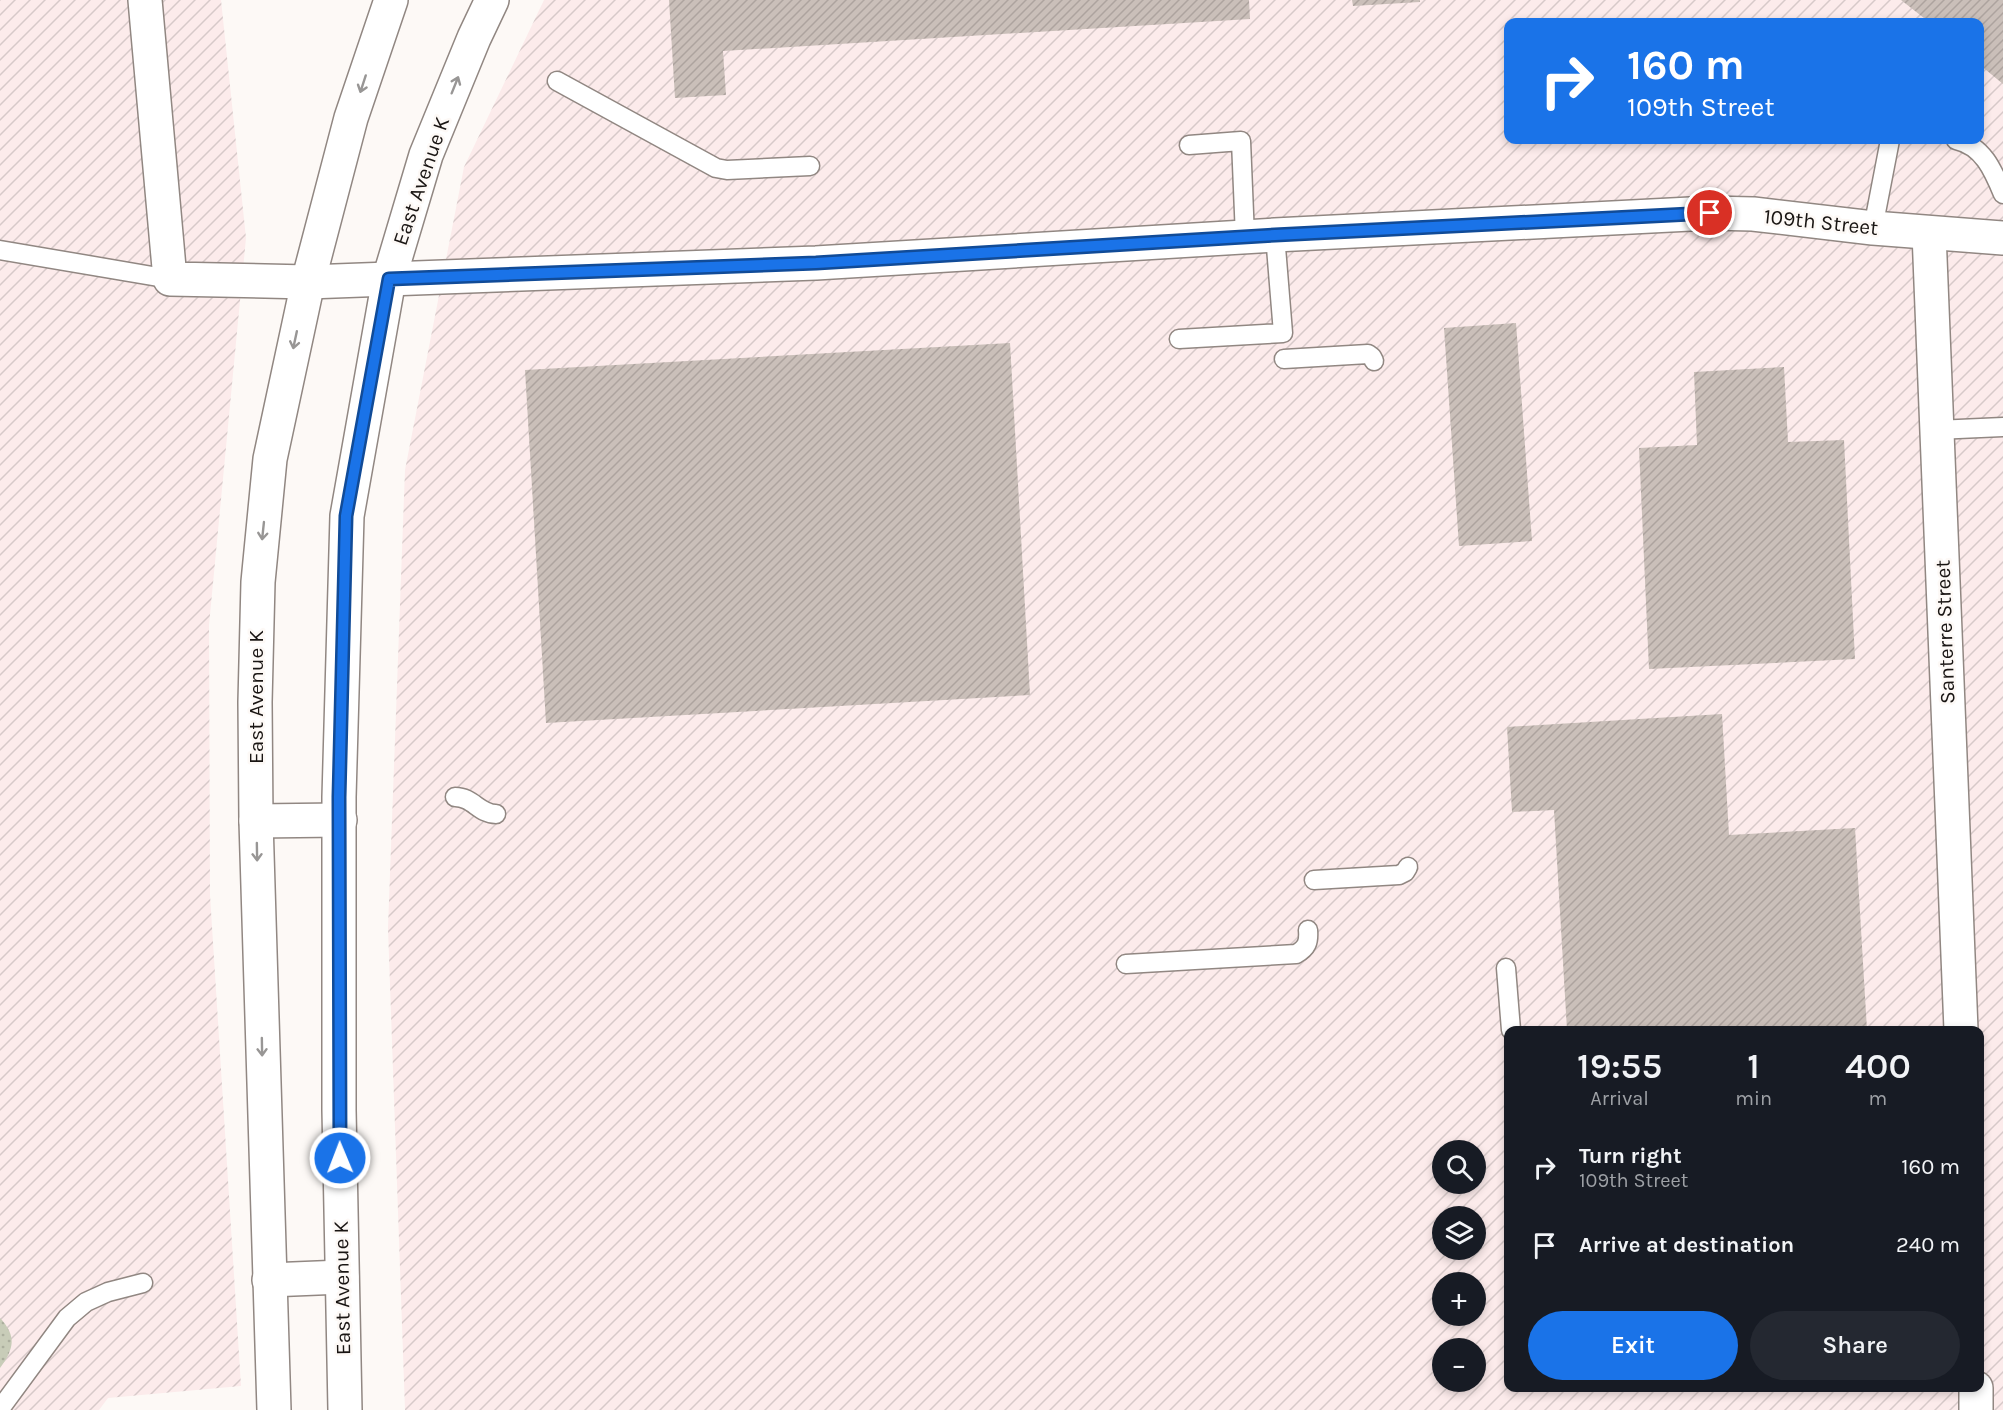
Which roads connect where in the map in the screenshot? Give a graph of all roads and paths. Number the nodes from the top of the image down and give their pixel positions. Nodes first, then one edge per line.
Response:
1 (145, 0) edge
2 (391, 0) edge
3 (492, 0) edge
4 (557, 81) dead end
5 (1889, 144) edge
6 (1970, 144) edge
7 (1189, 145) dead end
8 (810, 166) dead end
9 (2003, 194) edge
10 (1873, 228) junction
11 (1929, 233) junction
12 (1260, 236) junction
13 (2003, 238) edge
14 (0, 250) edge
15 (170, 279) junction
16 (389, 279) junction
17 (308, 282) junction
18 (1179, 339) dead end
19 (1284, 359) dead end
20 (1374, 361) dead end
21 (2003, 427) edge
22 (1936, 430) junction
23 (455, 797) dead end
24 (496, 814) dead end
25 (340, 820) junction
26 (256, 821) junction
27 (1408, 867) dead end
28 (1314, 880) dead end
29 (1308, 930) dead end
30 (1126, 964) dead end
31 (1506, 968) dead end
32 (1511, 1026) edge
33 (1961, 1026) edge
34 (342, 1277) junction
35 (269, 1280) junction
36 (143, 1283) dead end
37 (1976, 1392) edge
38 (0, 1409) edge
39 (274, 1410) edge
40 (345, 1410) edge
41 (1976, 1410) edge

1 - 15 street
2 -> 17 street, East Avenue K
16 -> 3 street, East Avenue K
4 - 8 lane
5 - 10 lane
6 - 9 lane
7 - 12 lane
10 - 11 street, 109th Street
10 - 12 street, 109th Street
11 - 13 street, 109th Street
11 - 22 street, Santerre Street
12 - 16 street, 109th Street
12 - 18 lane
14 - 15 lane
15 - 17 street, 109th Street
16 - 17 street, 109th Street
16 - 25 street, East Avenue K
17 -> 26 street, East Avenue K
19 - 20 lane
21 - 22 lane
22 - 33 street, Santerre Street
23 - 24 lane
25 - 26 street
25 - 34 street, East Avenue K
26 -> 35 street, East Avenue K
27 - 28 lane
29 - 30 lane
31 - 32 lane
34 - 35 street
34 - 40 street, East Avenue K
35 - 39 street, East Avenue K
36 - 38 lane
37 - 41 street

